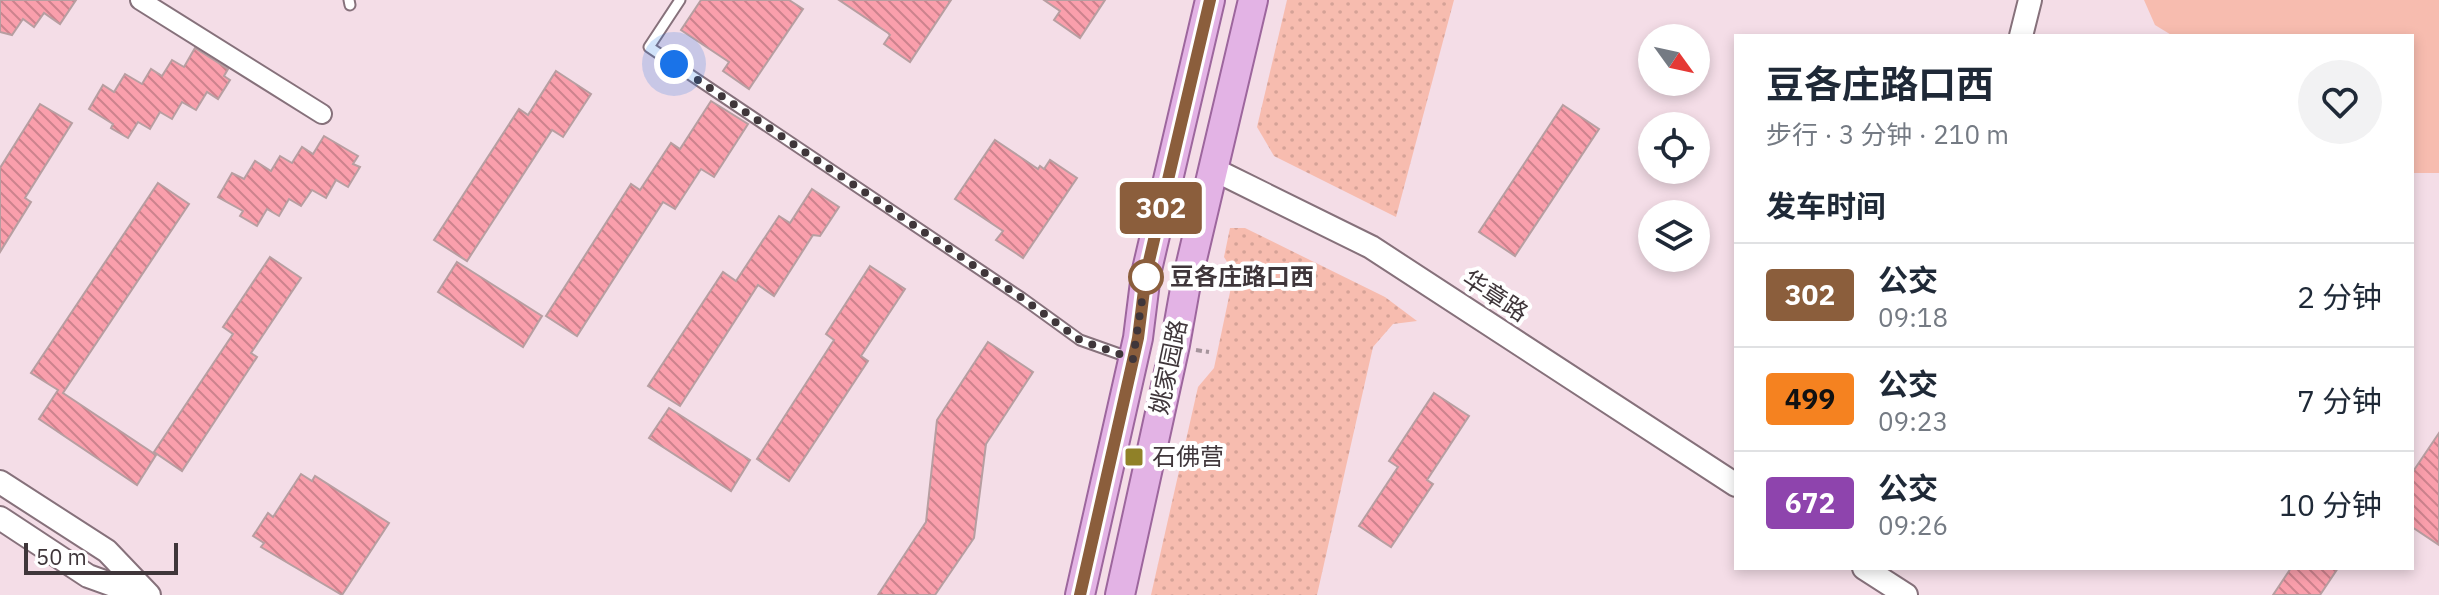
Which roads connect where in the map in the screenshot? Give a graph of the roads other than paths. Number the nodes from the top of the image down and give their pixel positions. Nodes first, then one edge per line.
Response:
1 (140, 0) edge
2 (680, 0) edge
3 (1210, 0) edge
4 (1253, 0) edge
5 (2030, 0) edge
6 (2022, 34) edge
7 (322, 114) dead end
8 (1215, 170) junction
9 (1133, 359) junction
10 (0, 482) edge
11 (1734, 484) edge
12 (0, 518) edge
13 (1868, 570) edge
14 (1897, 586) edge
15 (141, 595) edge
16 (149, 595) edge
17 (1080, 595) edge
18 (1120, 595) edge

1 - 7 street
2 - 9 lane
3 - 9 main road, 姚家园路
4 - 8 main road, 姚家园路
5 - 6 street
8 - 11 street, 华章路
8 - 18 main road, 姚家园路
9 - 17 main road, 姚家园路
10 - 16 street
12 - 15 street
13 - 14 street

